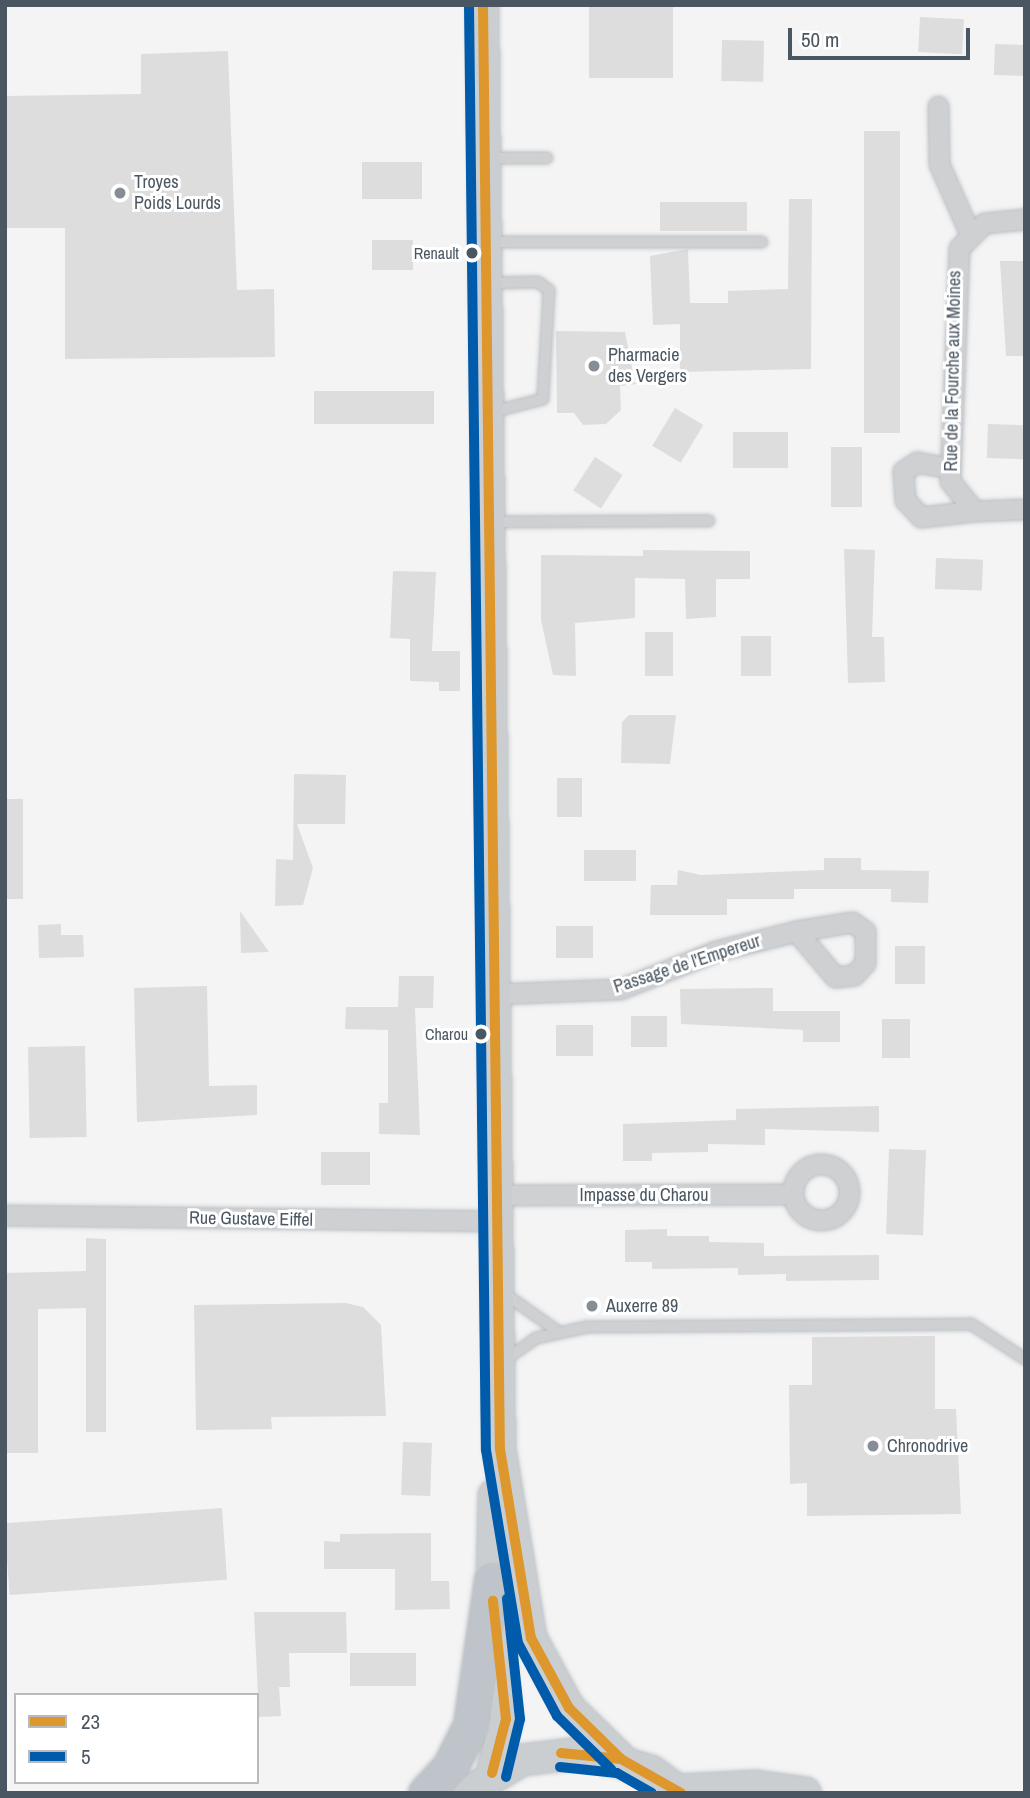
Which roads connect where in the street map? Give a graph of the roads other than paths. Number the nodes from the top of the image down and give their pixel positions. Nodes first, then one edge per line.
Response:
1 (483, 5) edge
2 (938, 106) dead end
3 (484, 158) junction
4 (547, 158) dead end
5 (1025, 219) edge
6 (970, 234) junction
7 (485, 242) junction
8 (762, 242) dead end
9 (486, 284) junction
10 (488, 413) junction
11 (950, 468) junction
12 (1025, 509) edge
13 (974, 511) junction
14 (709, 521) dead end
15 (489, 522) junction
16 (796, 931) dead end
17 (494, 994) junction
18 (792, 1194) dead end
19 (496, 1208) junction
20 (5, 1215) edge
21 (497, 1286) junction
22 (556, 1330) junction
23 (1025, 1359) edge
24 (499, 1365) junction
25 (500, 1450) junction
26 (492, 1580) junction
27 (621, 1759) junction
28 (492, 1773) junction
29 (680, 1791) edge
30 (426, 1793) edge
31 (467, 1793) edge
32 (806, 1793) edge

1 - 3 main road
2 - 6 street
3 - 4 lane
3 - 7 main road
5 - 6 street
6 - 11 street, Rue de la Fourche aux Moines
7 - 8 lane
7 - 9 main road
9 - 10 main road
9 - 10 lane
10 - 15 main road
11 - 13 street, Rue de la Fourche aux Moines
11 - 13 street
12 - 13 street
14 - 15 lane
15 - 17 main road
16 - 17 street, Passage de l'Empereur
17 - 19 main road
18 - 19 street, Impasse du Charou
19 - 20 street, Rue Gustave Eiffel
19 - 21 main road
21 - 22 lane
21 - 24 main road
22 - 23 lane
22 - 24 lane
24 - 25 main road
25 - 26 main road
25 - 27 main road
26 - 28 main road
26 - 30 highway
27 - 28 main road
27 - 29 main road
28 - 31 main road
29 - 32 main road

